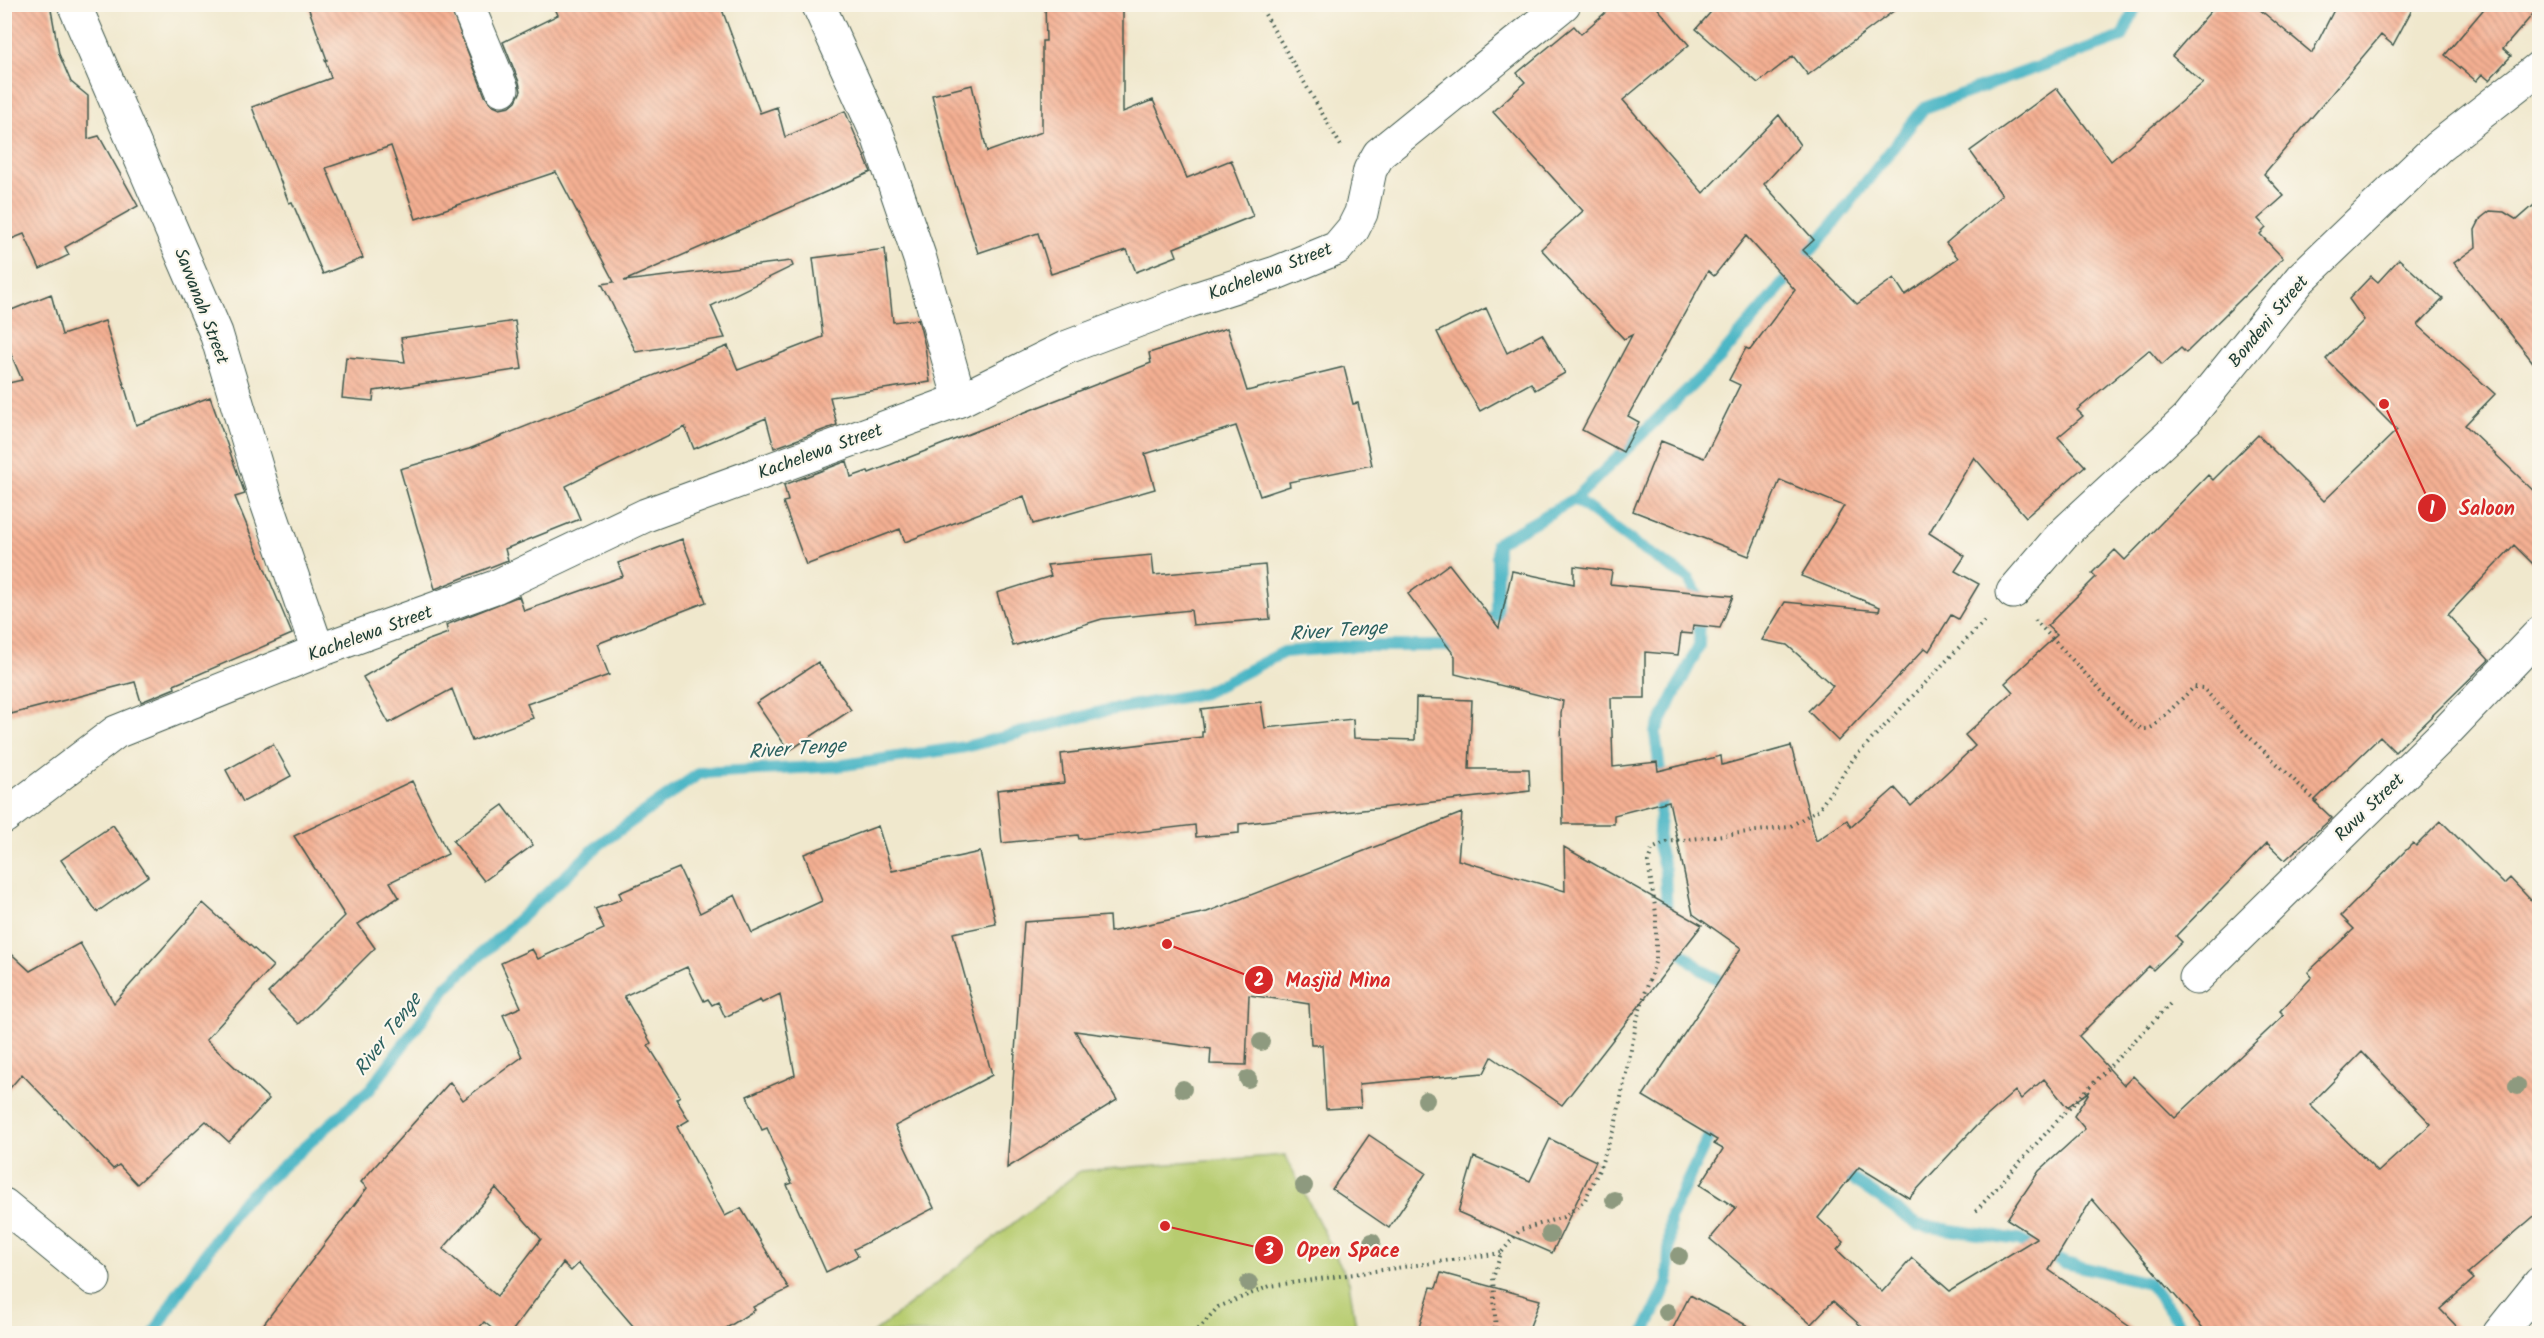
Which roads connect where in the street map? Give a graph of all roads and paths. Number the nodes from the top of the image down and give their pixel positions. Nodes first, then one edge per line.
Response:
1 (74, 4) edge
2 (467, 4) edge
3 (818, 4) edge
4 (1259, 4) edge
5 (1564, 4) edge
6 (2540, 67) edge
7 (502, 89) dead end
8 (1366, 188) junction
9 (960, 400) junction
10 (2013, 592) junction
11 (2540, 633) edge
12 (318, 651) junction
13 (6, 813) edge
14 (2346, 828) junction
15 (2196, 978) joint
16 (4, 1205) edge
17 (1976, 1211) dead end
18 (1501, 1253) junction
19 (94, 1280) dead end
20 (2540, 1283) edge
21 (1194, 1334) edge
22 (1496, 1334) edge
23 (2499, 1334) edge

1 - 12 street, Savvanah Street
2 - 7 street
3 - 9 street
4 - 8 path
5 - 8 street, Kachelewa Street
6 - 10 street, Bondeni Street
8 - 9 street, Kachelewa Street
9 - 12 street, Kachelewa Street
10 - 14 path
10 - 18 path
11 - 14 street, Ruvu Street
12 - 13 street, Kachelewa Street
14 - 15 street, Ruvu Street
15 - 17 path
16 - 19 street
18 - 21 path
18 - 22 path
20 - 23 street

